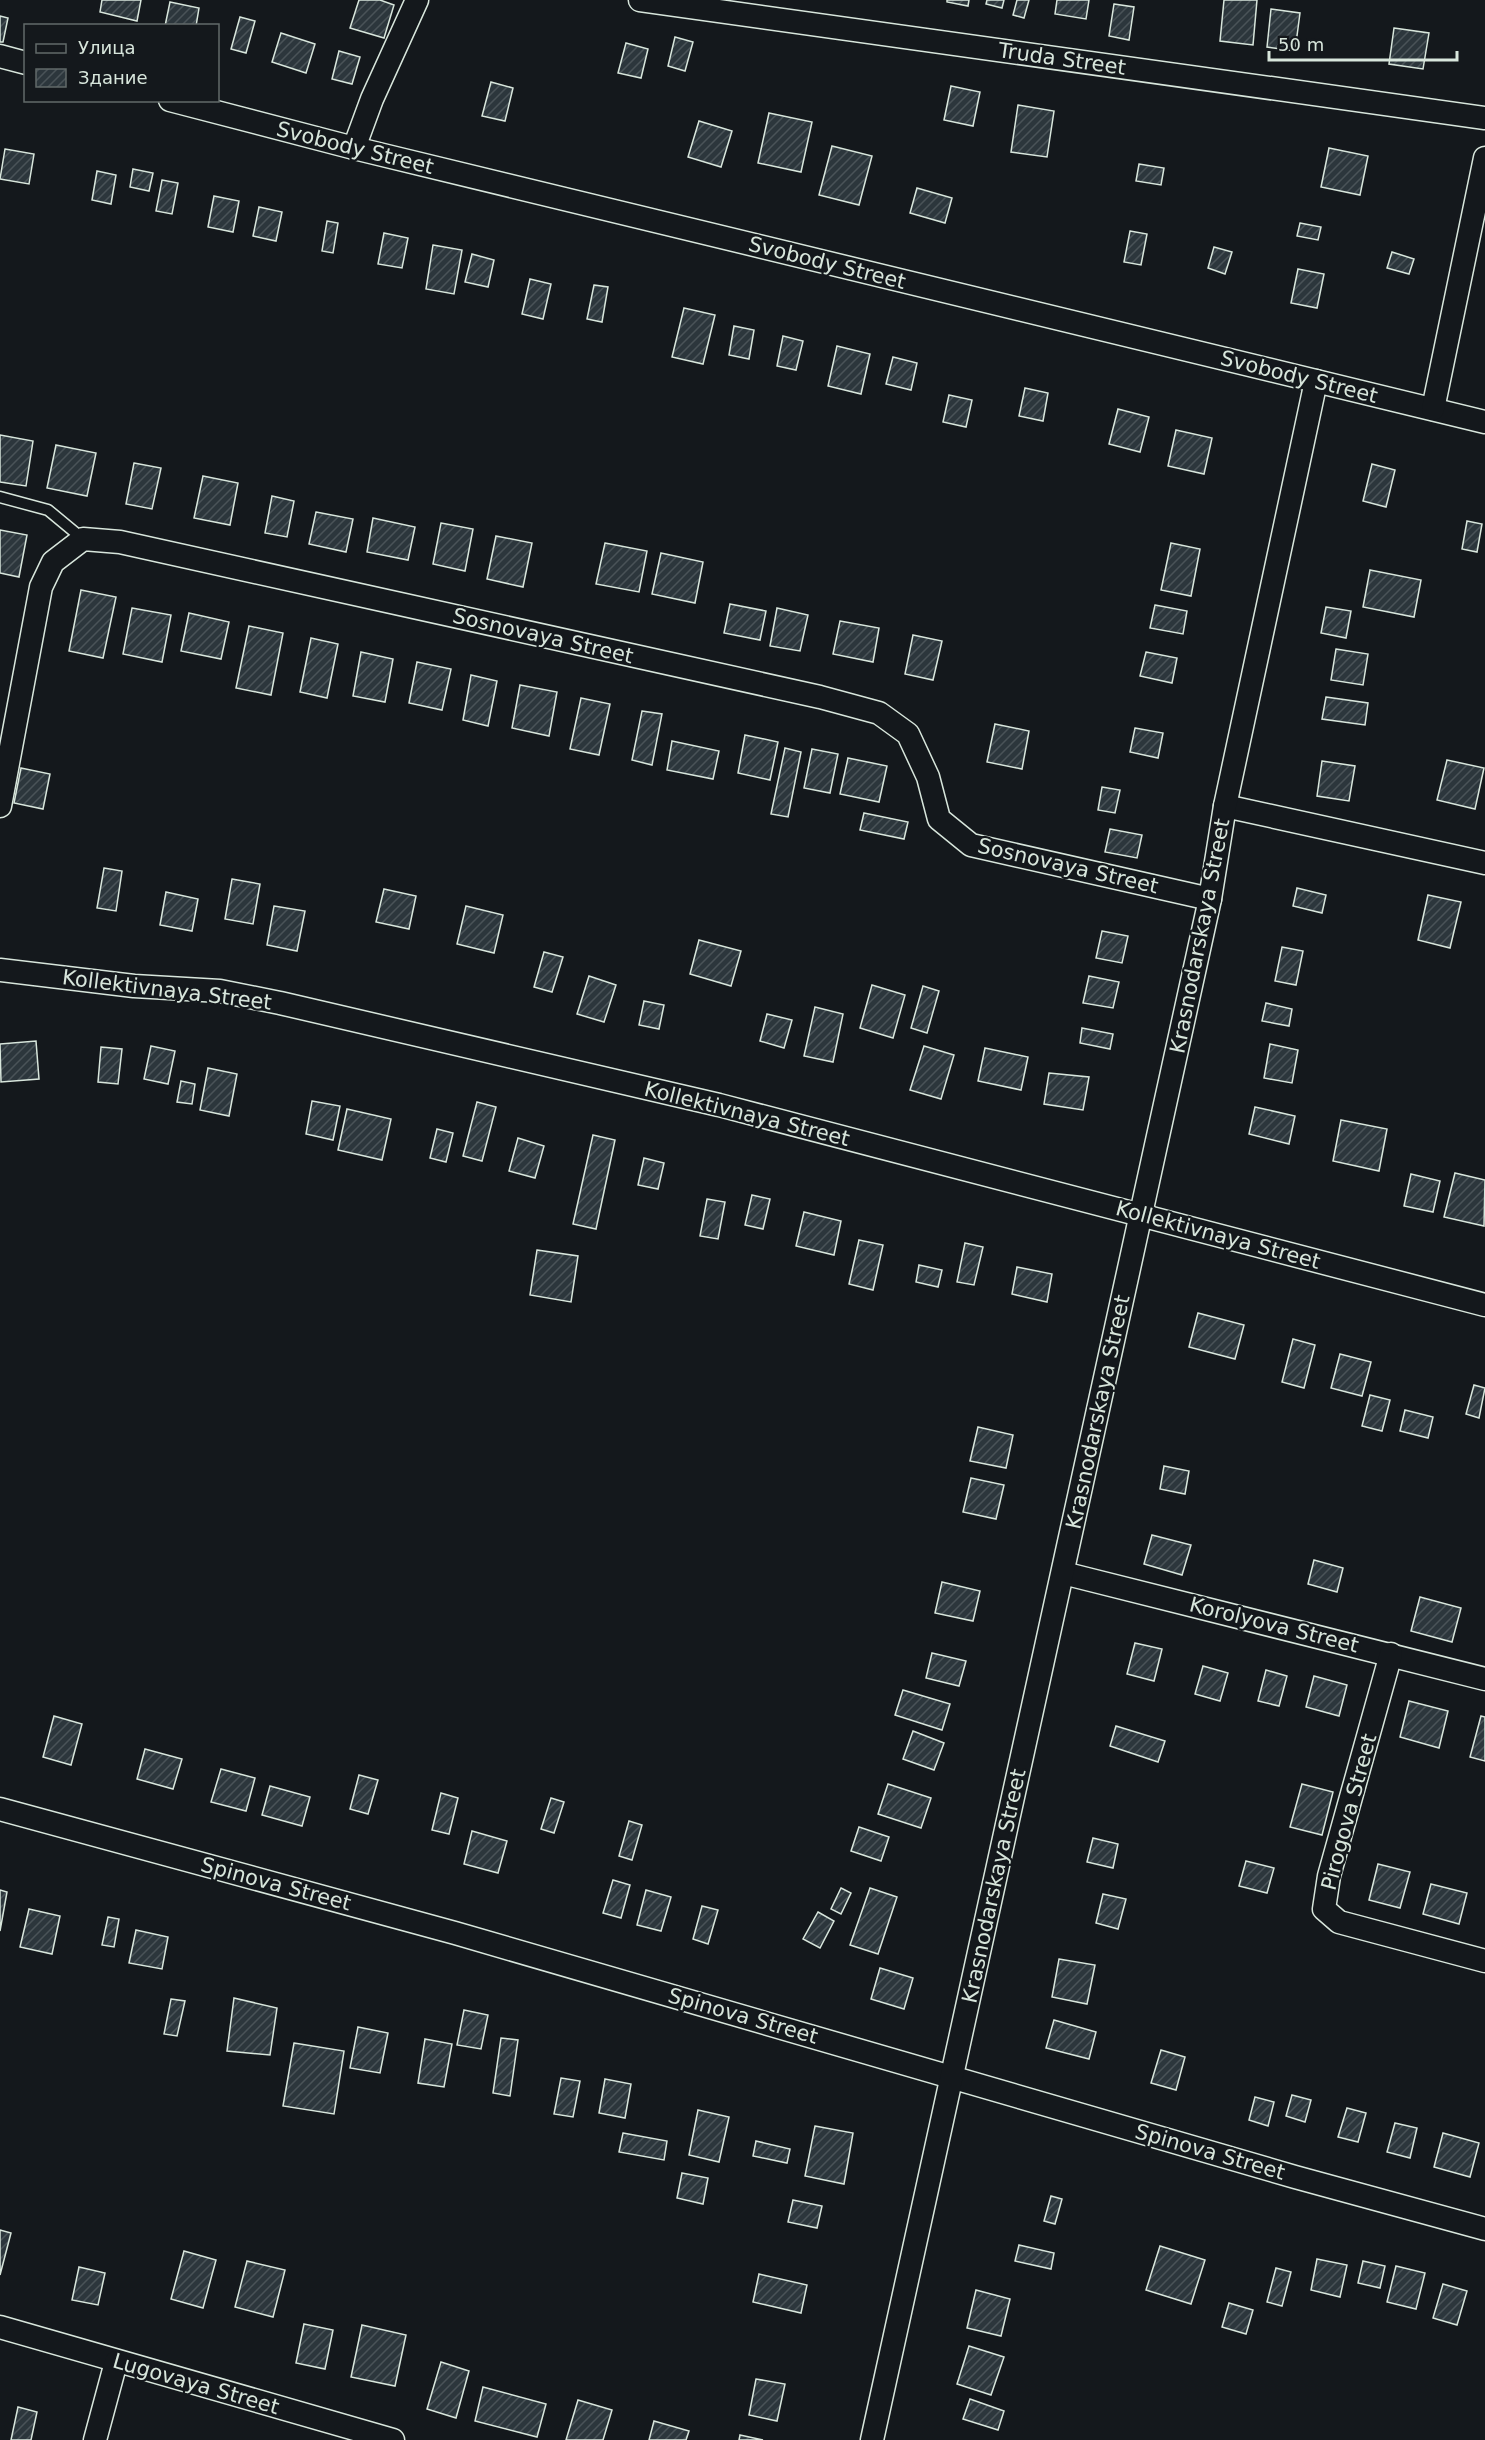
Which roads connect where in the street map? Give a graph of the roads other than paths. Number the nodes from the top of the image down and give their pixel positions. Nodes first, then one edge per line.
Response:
1 (417, 0) edge
2 (640, 0) edge
3 (0, 56) edge
4 (24, 62) edge
5 (178, 102) edge
6 (1485, 118) edge
7 (354, 148) junction
8 (1485, 158) edge
9 (1316, 381) junction
10 (1433, 409) junction
11 (1485, 422) edge
12 (0, 497) edge
13 (83, 539) junction
14 (0, 806) edge
15 (1226, 806) junction
16 (1485, 863) edge
17 (1210, 899) junction
18 (0, 970) edge
19 (1142, 1215) junction
20 (1485, 1305) edge
21 (1063, 1573) junction
22 (1391, 1654) junction
23 (1485, 1679) edge
24 (0, 1809) edge
25 (1485, 1961) edge
26 (952, 2076) junction
27 (1485, 2229) edge
28 (0, 2327) edge
29 (116, 2362) junction
30 (96, 2440) edge
31 (393, 2440) edge
32 (873, 2440) edge

1 - 7 street
2 - 6 street, Truda Street
3 - 4 street
5 - 7 street, Svobody Street
7 - 9 street, Svobody Street
8 - 10 street
9 - 10 street, Svobody Street
9 - 15 street, Krasnodarskaya Street
10 - 11 street, Svobody Street
12 - 13 lane
13 - 14 street
13 - 17 street, Sosnovaya Street
15 - 16 street
15 - 17 street, Krasnodarskaya Street
17 - 19 street, Krasnodarskaya Street
18 - 19 street, Kollektivnaya Street
19 - 20 street, Kollektivnaya Street
19 - 21 street, Krasnodarskaya Street
21 - 22 street, Korolyova Street
21 - 26 street, Krasnodarskaya Street
22 - 23 street, Korolyova Street
22 - 25 street, Pirogova Street
24 - 26 street, Spinova Street
26 - 27 street, Spinova Street
26 - 32 street, Krasnodarskaya Street
28 - 29 street, Lugovaya Street
29 - 30 street
29 - 31 street, Lugovaya Street

